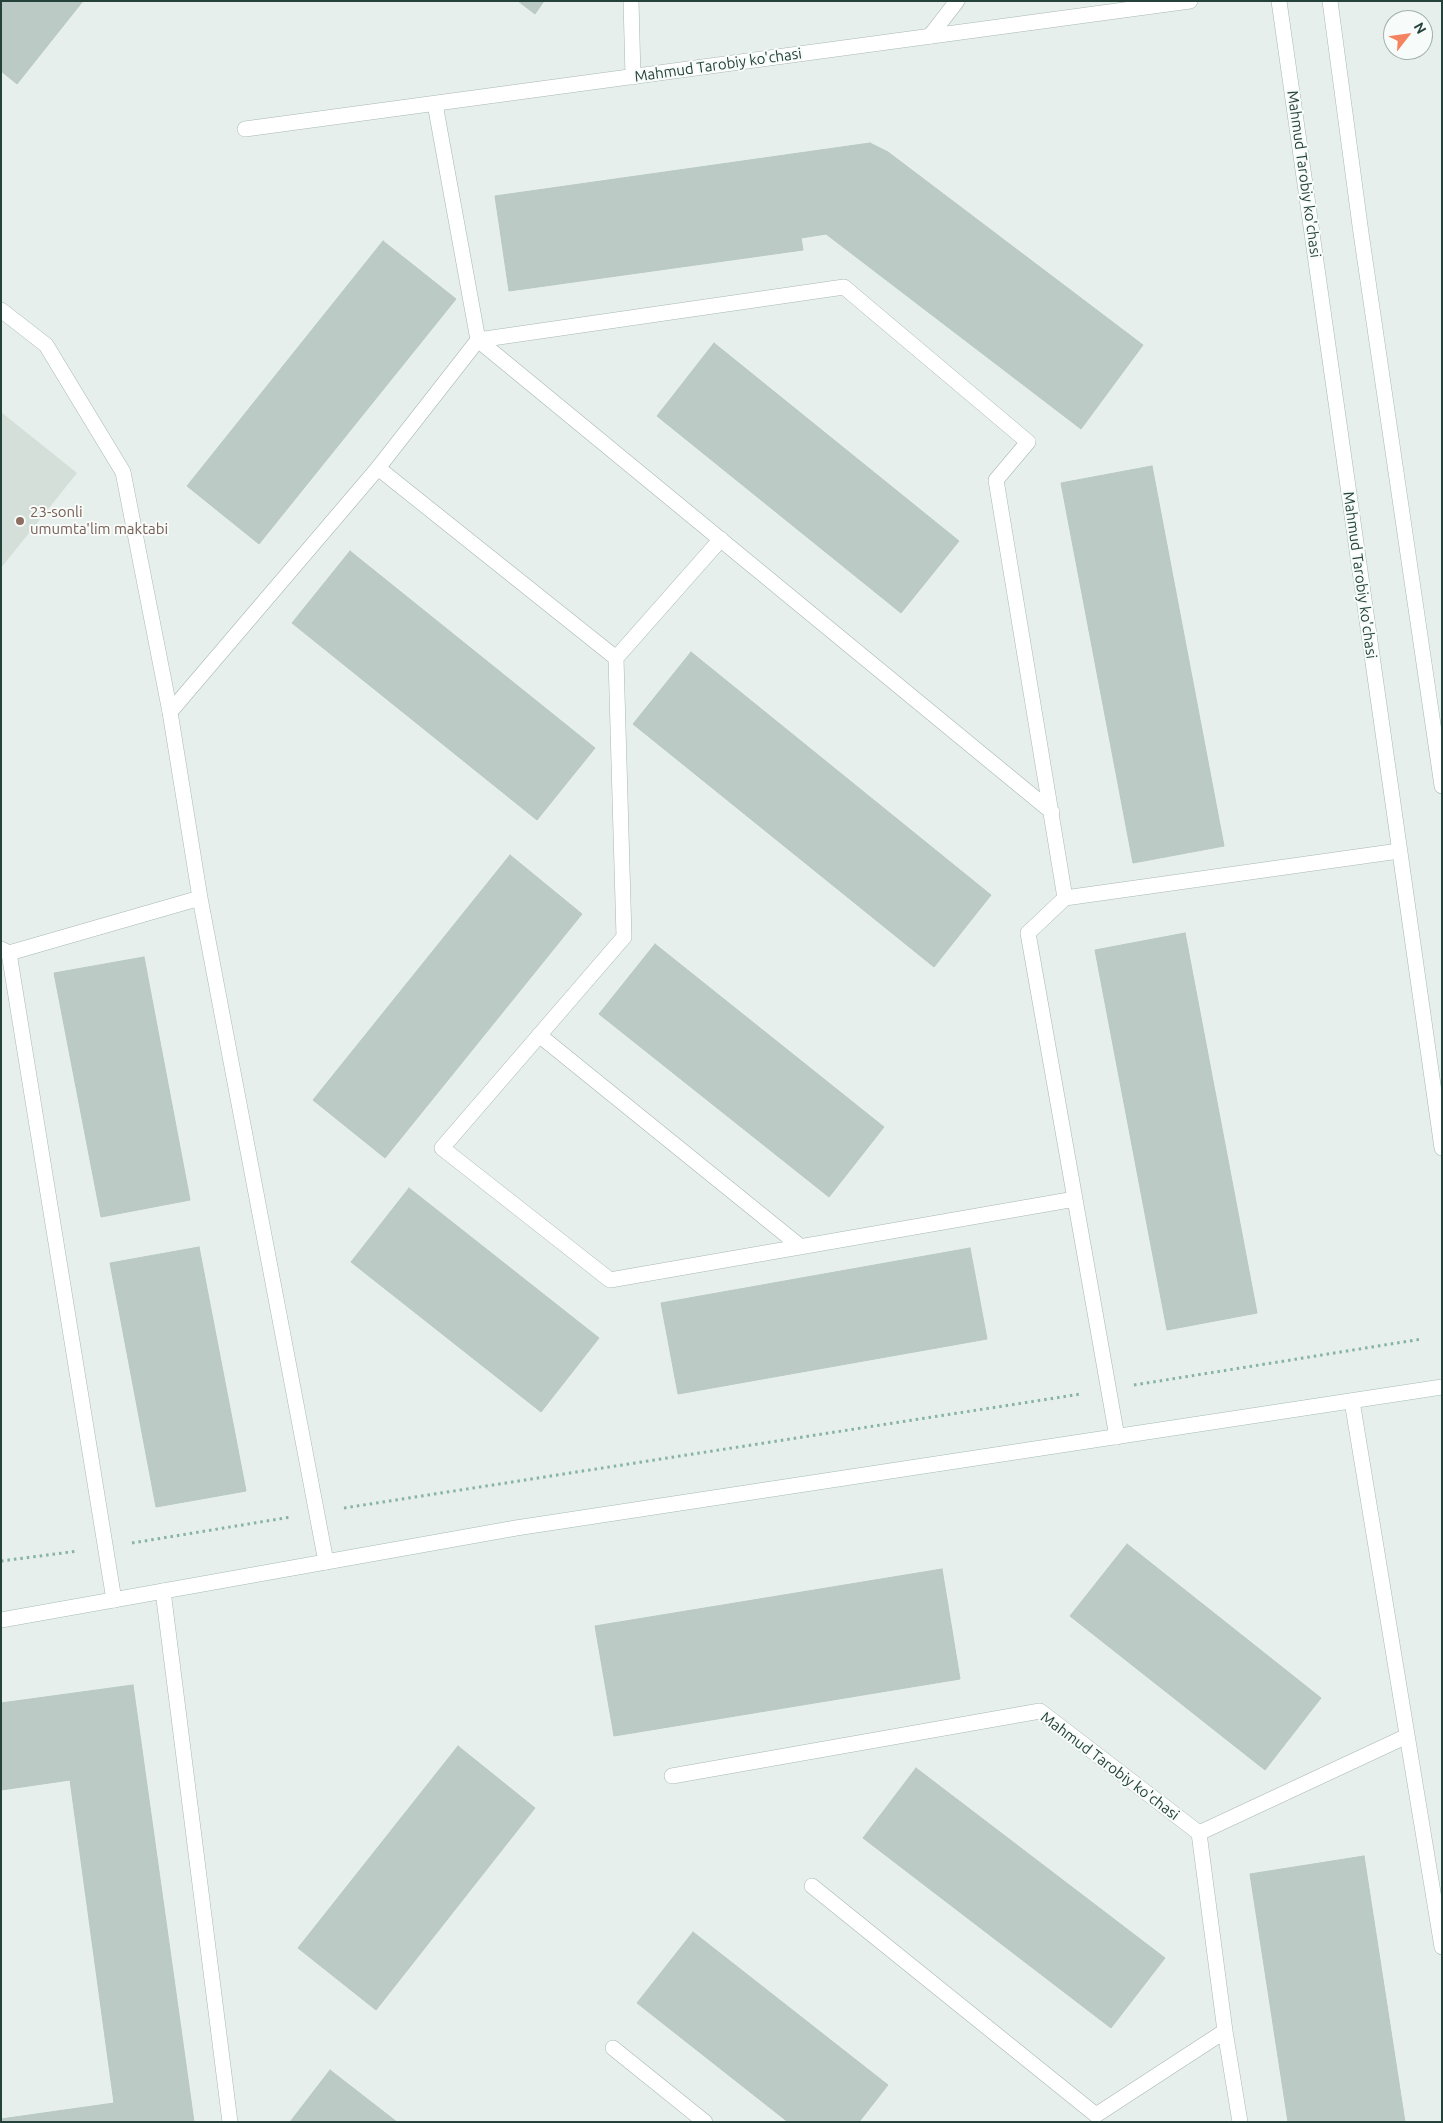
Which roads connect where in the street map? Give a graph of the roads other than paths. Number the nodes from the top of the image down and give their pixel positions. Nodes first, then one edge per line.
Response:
1 (631, 1) edge
2 (957, 1) edge
3 (1190, 1) edge
4 (1279, 1) edge
5 (1330, 1) edge
6 (930, 36) junction
7 (633, 77) junction
8 (435, 104) junction
9 (245, 129) dead end
10 (1, 310) edge
11 (478, 340) junction
12 (378, 468) junction
13 (721, 540) junction
14 (616, 658) junction
15 (170, 712) junction
16 (1442, 786) edge
17 (1052, 812) junction
18 (1399, 850) junction
19 (200, 898) junction
20 (1065, 898) junction
21 (5, 951) edge
22 (539, 1035) junction
23 (1442, 1148) edge
24 (1075, 1199) junction
25 (801, 1247) junction
26 (1442, 1387) edge
27 (1352, 1401) junction
28 (1118, 1437) junction
29 (326, 1562) junction
30 (163, 1591) junction
31 (114, 1600) junction
32 (1, 1620) edge
33 (1407, 1736) junction
34 (672, 1776) dead end
35 (1199, 1833) junction
36 (812, 1886) dead end
37 (1442, 1947) edge
38 (1225, 2032) junction
39 (613, 2048) dead end
40 (230, 2122) edge
41 (705, 2122) edge
42 (1240, 2122) edge

1 - 7 street
2 - 6 street
3 - 6 street, Mahmud Tarobiy ko'chasi
4 - 18 street, Mahmud Tarobiy ko'chasi
5 - 16 street
6 - 7 street, Mahmud Tarobiy ko'chasi
7 - 8 street, Mahmud Tarobiy ko'chasi
8 - 9 street, Mahmud Tarobiy ko'chasi
8 - 11 street
10 - 15 street
11 - 12 street
11 - 13 street
11 - 17 street
12 - 14 street
12 - 15 street
13 - 14 street
13 - 17 street
14 - 22 street
15 - 19 street
17 - 20 street
18 - 20 street
18 - 23 street, Mahmud Tarobiy ko'chasi
19 - 21 street
19 - 29 street
20 - 24 street
21 - 31 street
22 - 25 street
22 - 25 street
24 - 25 street
24 - 28 street
26 - 27 street
27 - 28 street
27 - 33 street
28 - 29 street
29 - 30 street
30 - 31 street
30 - 40 street
31 - 32 street
33 - 35 street
33 - 37 street
34 - 35 street, Mahmud Tarobiy ko'chasi
35 - 38 street
36 - 38 street
38 - 42 street
39 - 41 street

